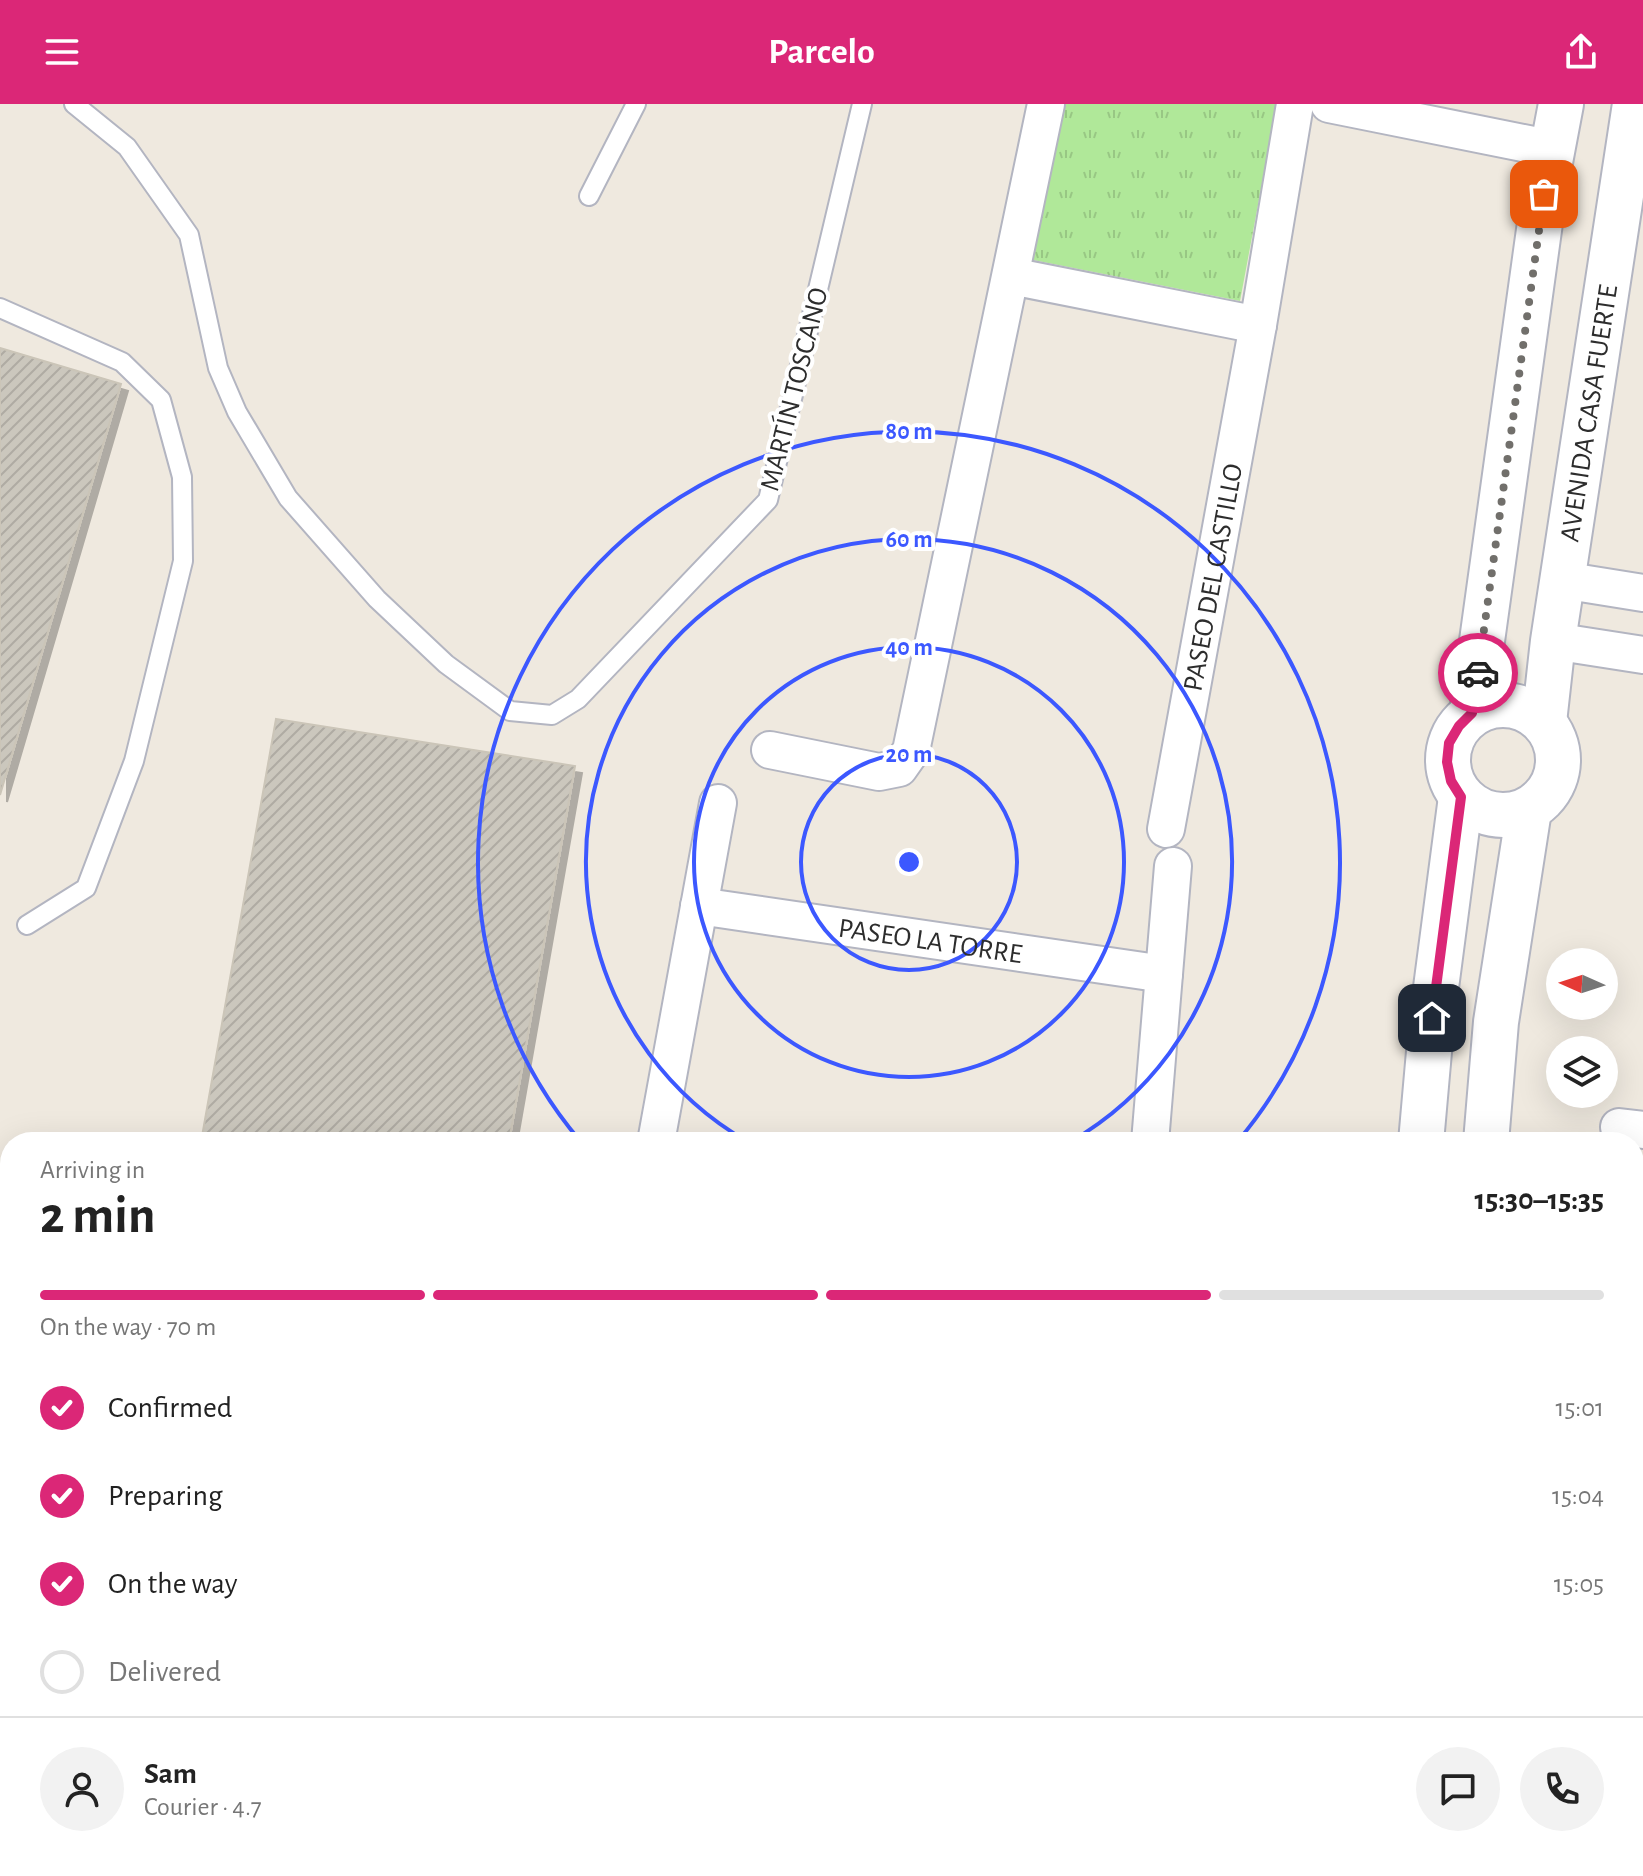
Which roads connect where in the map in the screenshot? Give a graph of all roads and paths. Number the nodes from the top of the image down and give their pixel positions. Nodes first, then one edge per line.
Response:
1 (74, 104) edge
2 (636, 104) edge
3 (862, 104) edge
4 (1046, 104) edge
5 (1295, 104) edge
6 (1329, 104) edge
7 (1561, 104) edge
8 (1635, 104) edge
9 (1553, 149) junction
10 (589, 196) dead end
11 (1011, 276) junction
12 (0, 308) edge
13 (1258, 325) junction
14 (1562, 580) junction
15 (1643, 593) edge
16 (1553, 641) junction
17 (1643, 655) edge
18 (1472, 713) junction
19 (1544, 722) junction
20 (770, 750) dead end
21 (1461, 797) junction
22 (718, 803) dead end
23 (1529, 810) junction
24 (1166, 829) dead end
25 (1173, 866) dead end
26 (699, 906) junction
27 (27, 925) dead end
28 (1164, 974) junction
29 (658, 1132) edge
30 (1151, 1132) edge
31 (1422, 1132) edge
32 (1487, 1132) edge

1 - 3 lane, MARTÍN TOSCANO
2 - 10 lane
4 - 11 street
5 - 13 street, PASEO DEL CASTILLO
6 - 9 street
7 - 9 street
8 - 14 street, AVENIDA CASA FUERTE
9 - 18 street
11 - 13 street
11 - 20 street
12 - 27 lane
13 - 24 street, PASEO DEL CASTILLO
14 - 15 street
14 - 16 street, AVENIDA CASA FUERTE
16 - 17 street
16 - 19 street, AVENIDA CASA FUERTE
18 - 19 street
18 - 21 street
19 - 23 street
21 - 23 street
21 - 31 street
22 - 26 street
23 - 32 street
25 - 28 street
26 - 28 street, PASEO LA TORRE
26 - 29 street
28 - 30 street

